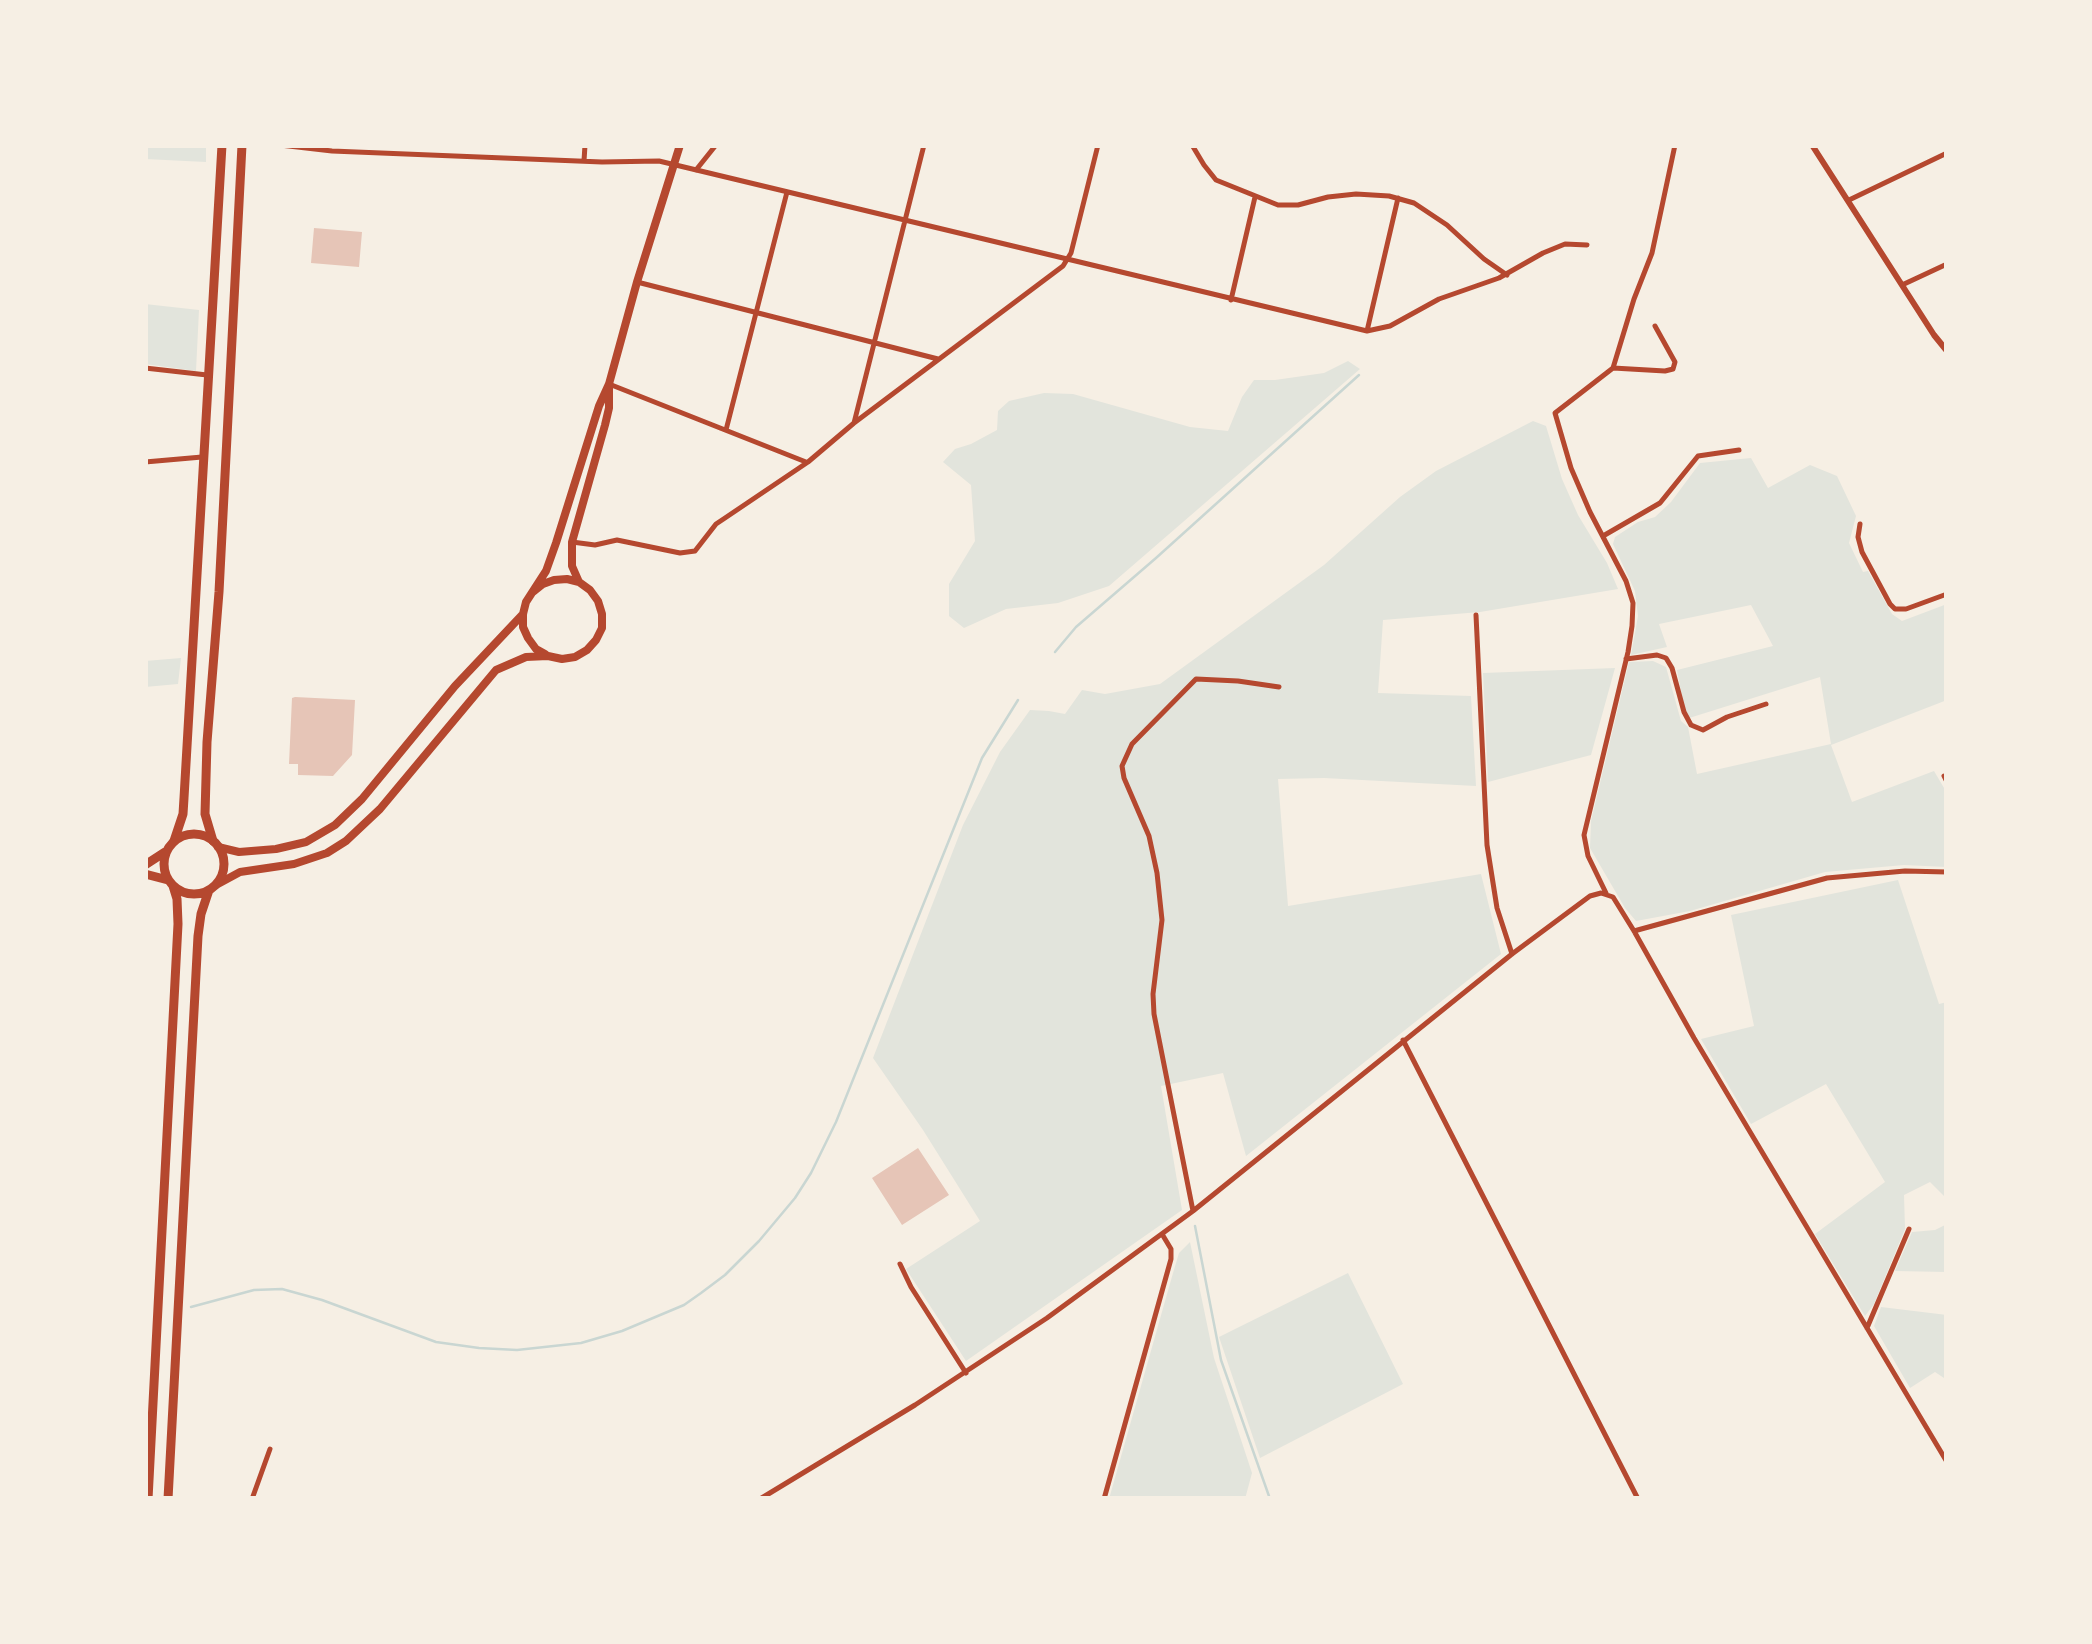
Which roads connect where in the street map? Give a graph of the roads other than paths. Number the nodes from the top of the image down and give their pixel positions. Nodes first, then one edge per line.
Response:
1 (222, 145) edge
2 (242, 145) edge
3 (280, 145) edge
4 (585, 145) edge
5 (680, 145) edge
6 (716, 145) edge
7 (924, 145) edge
8 (1098, 145) edge
9 (1192, 145) edge
10 (1675, 145) edge
11 (1812, 145) edge
12 (416, 149) edge
13 (1947, 154) edge
14 (584, 161) junction
15 (673, 164) junction
16 (696, 170) junction
17 (787, 192) junction
18 (1255, 197) junction
19 (1398, 198) junction
20 (1849, 200) junction
21 (905, 220) junction
22 (1588, 245) dead end
23 (1068, 260) junction
24 (1947, 264) edge
25 (1507, 274) junction
26 (638, 282) junction
27 (1902, 285) junction
28 (1231, 300) junction
29 (756, 312) junction
30 (1656, 326) dead end
31 (1367, 331) junction
32 (875, 343) junction
33 (1947, 351) edge
34 (938, 359) junction
35 (145, 368) edge
36 (1613, 368) junction
37 (209, 375) junction
38 (609, 384) junction
39 (854, 423) junction
40 (726, 430) junction
41 (1740, 450) dead end
42 (204, 456) junction
43 (145, 462) edge
44 (808, 462) junction
45 (1860, 524) dead end
46 (1604, 536) junction
47 (572, 542) junction
48 (579, 582) junction
49 (533, 592) junction
50 (1947, 594) edge
51 (522, 614) junction
52 (1476, 614) dead end
53 (548, 656) junction
54 (1626, 658) junction
55 (1280, 687) dead end
56 (1766, 704) dead end
57 (215, 844) junction
58 (171, 846) junction
59 (145, 865) edge
60 (1947, 872) edge
61 (145, 874) edge
62 (170, 883) junction
63 (212, 887) junction
64 (1606, 893) junction
65 (1634, 932) junction
66 (1512, 954) junction
67 (1403, 1040) junction
68 (1193, 1211) junction
69 (1909, 1229) dead end
70 (1162, 1234) junction
71 (900, 1264) dead end
72 (1867, 1328) junction
73 (157, 1341) junction
74 (145, 1343) edge
75 (966, 1373) junction
76 (270, 1449) dead end
77 (1947, 1462) edge
78 (148, 1499) edge
79 (168, 1499) edge
80 (252, 1499) edge
81 (760, 1499) edge
82 (1104, 1499) edge
83 (1638, 1499) edge

1 - 37 main road
2 - 57 main road
3 - 12 street
4 - 14 street
5 - 15 main road
6 - 16 street
7 - 21 street
8 - 23 street
9 - 18 street
10 - 36 street
11 - 20 street
12 - 14 street
13 - 20 street
14 - 15 street
15 - 16 street
15 - 26 main road
16 - 17 street
17 - 21 street
17 - 29 street
18 - 19 street
18 - 28 street
19 - 25 street
19 - 31 street
20 - 27 street
21 - 23 street
21 - 32 street
22 - 25 street
23 - 28 street
23 - 34 street
24 - 27 street
25 - 31 street
26 - 29 street
26 - 38 main road
27 - 33 street
28 - 31 street
29 - 32 street
29 - 40 street
30 - 36 street
32 - 34 street
32 - 39 street
34 - 39 street
35 - 37 street
36 - 46 street
37 - 42 main road
38 - 40 street
38 - 47 main road
38 - 49 main road
39 - 44 street
40 - 44 street
41 - 46 street
42 - 43 street
42 - 58 main road
44 - 47 street
45 - 50 street
46 - 54 street
47 - 48 main road
48 - 49 main road
48 - 53 main road
49 - 51 main road
51 - 53 main road
51 - 57 main road
52 - 66 street
53 - 63 main road
54 - 56 street
54 - 64 street
55 - 68 street
57 - 58 main road
57 - 63 main road
58 - 59 main road
58 - 62 main road
60 - 65 street
61 - 62 main road
62 - 63 main road
62 - 73 main road
63 - 79 main road
64 - 65 street
64 - 66 street
65 - 72 street
66 - 67 street
67 - 68 street
67 - 83 street
68 - 70 street
69 - 72 street
70 - 75 street
70 - 82 street
71 - 75 street
72 - 77 street
73 - 74 street
73 - 78 main road
75 - 81 street
76 - 80 street

